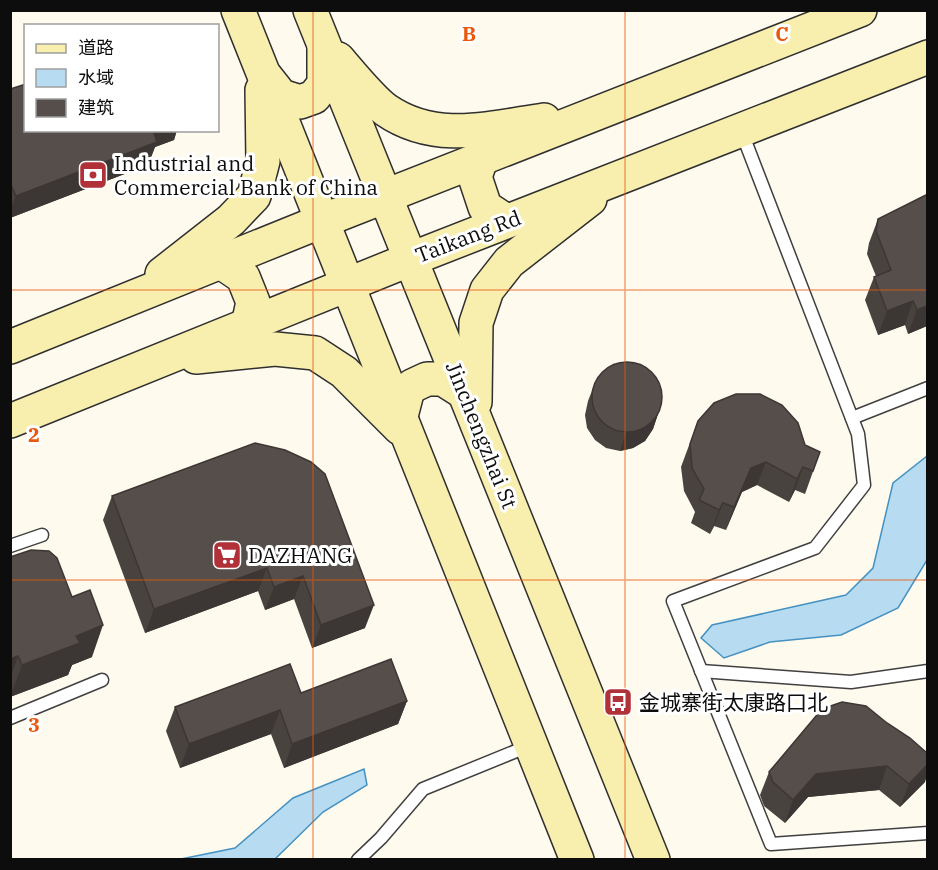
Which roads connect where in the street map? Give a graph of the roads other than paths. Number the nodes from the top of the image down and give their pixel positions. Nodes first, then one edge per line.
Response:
1 (237, 10) edge
2 (310, 10) edge
3 (860, 10) edge
4 (324, 44) junction
5 (927, 57) edge
6 (261, 71) junction
7 (599, 112) junction
8 (741, 130) junction
9 (481, 159) junction
10 (618, 178) junction
11 (386, 196) junction
12 (322, 221) junction
13 (506, 221) junction
14 (411, 259) junction
15 (221, 262) junction
16 (348, 284) junction
17 (132, 298) junction
18 (248, 325) junction
19 (10, 347) edge
20 (157, 361) junction
21 (927, 388) edge
22 (470, 405) junction
23 (852, 418) junction
24 (10, 421) edge
25 (405, 427) junction
26 (42, 535) dead end
27 (10, 546) edge
28 (701, 671) junction
29 (927, 671) edge
30 (102, 680) dead end
31 (10, 718) edge
32 (532, 745) junction
33 (927, 834) edge
34 (358, 860) edge
35 (578, 860) edge
36 (653, 860) edge

1 - 6 main road
2 - 4 main road, Jinchengzhai St
3 - 7 main road
4 - 6 main road
4 - 7 main road
4 - 11 main road, Jinchengzhai St
5 - 8 main road, Taikang Rd
6 - 12 main road
6 - 17 main road
7 - 9 main road
8 - 10 main road, Taikang Rd
8 - 23 lane
9 - 11 main road
9 - 13 main road
10 - 13 main road, Taikang Rd
10 - 22 main road
11 - 12 main road
11 - 14 main road, Jinchengzhai St
12 - 15 main road
12 - 16 main road
13 - 14 main road, Taikang Rd
14 - 16 main road, Taikang Rd
14 - 22 main road, Jinchengzhai St
15 - 17 main road
15 - 18 main road
16 - 18 main road, Taikang Rd
16 - 25 main road
17 - 19 main road
18 - 20 main road, Taikang Rd
20 - 24 main road, Taikang Rd
20 - 25 main road
21 - 23 lane
22 - 25 main road
22 - 36 main road, Jinchengzhai St
23 - 28 lane
25 - 32 main road
26 - 27 lane
28 - 29 lane
28 - 33 lane
30 - 31 lane
32 - 34 lane
32 - 35 main road

